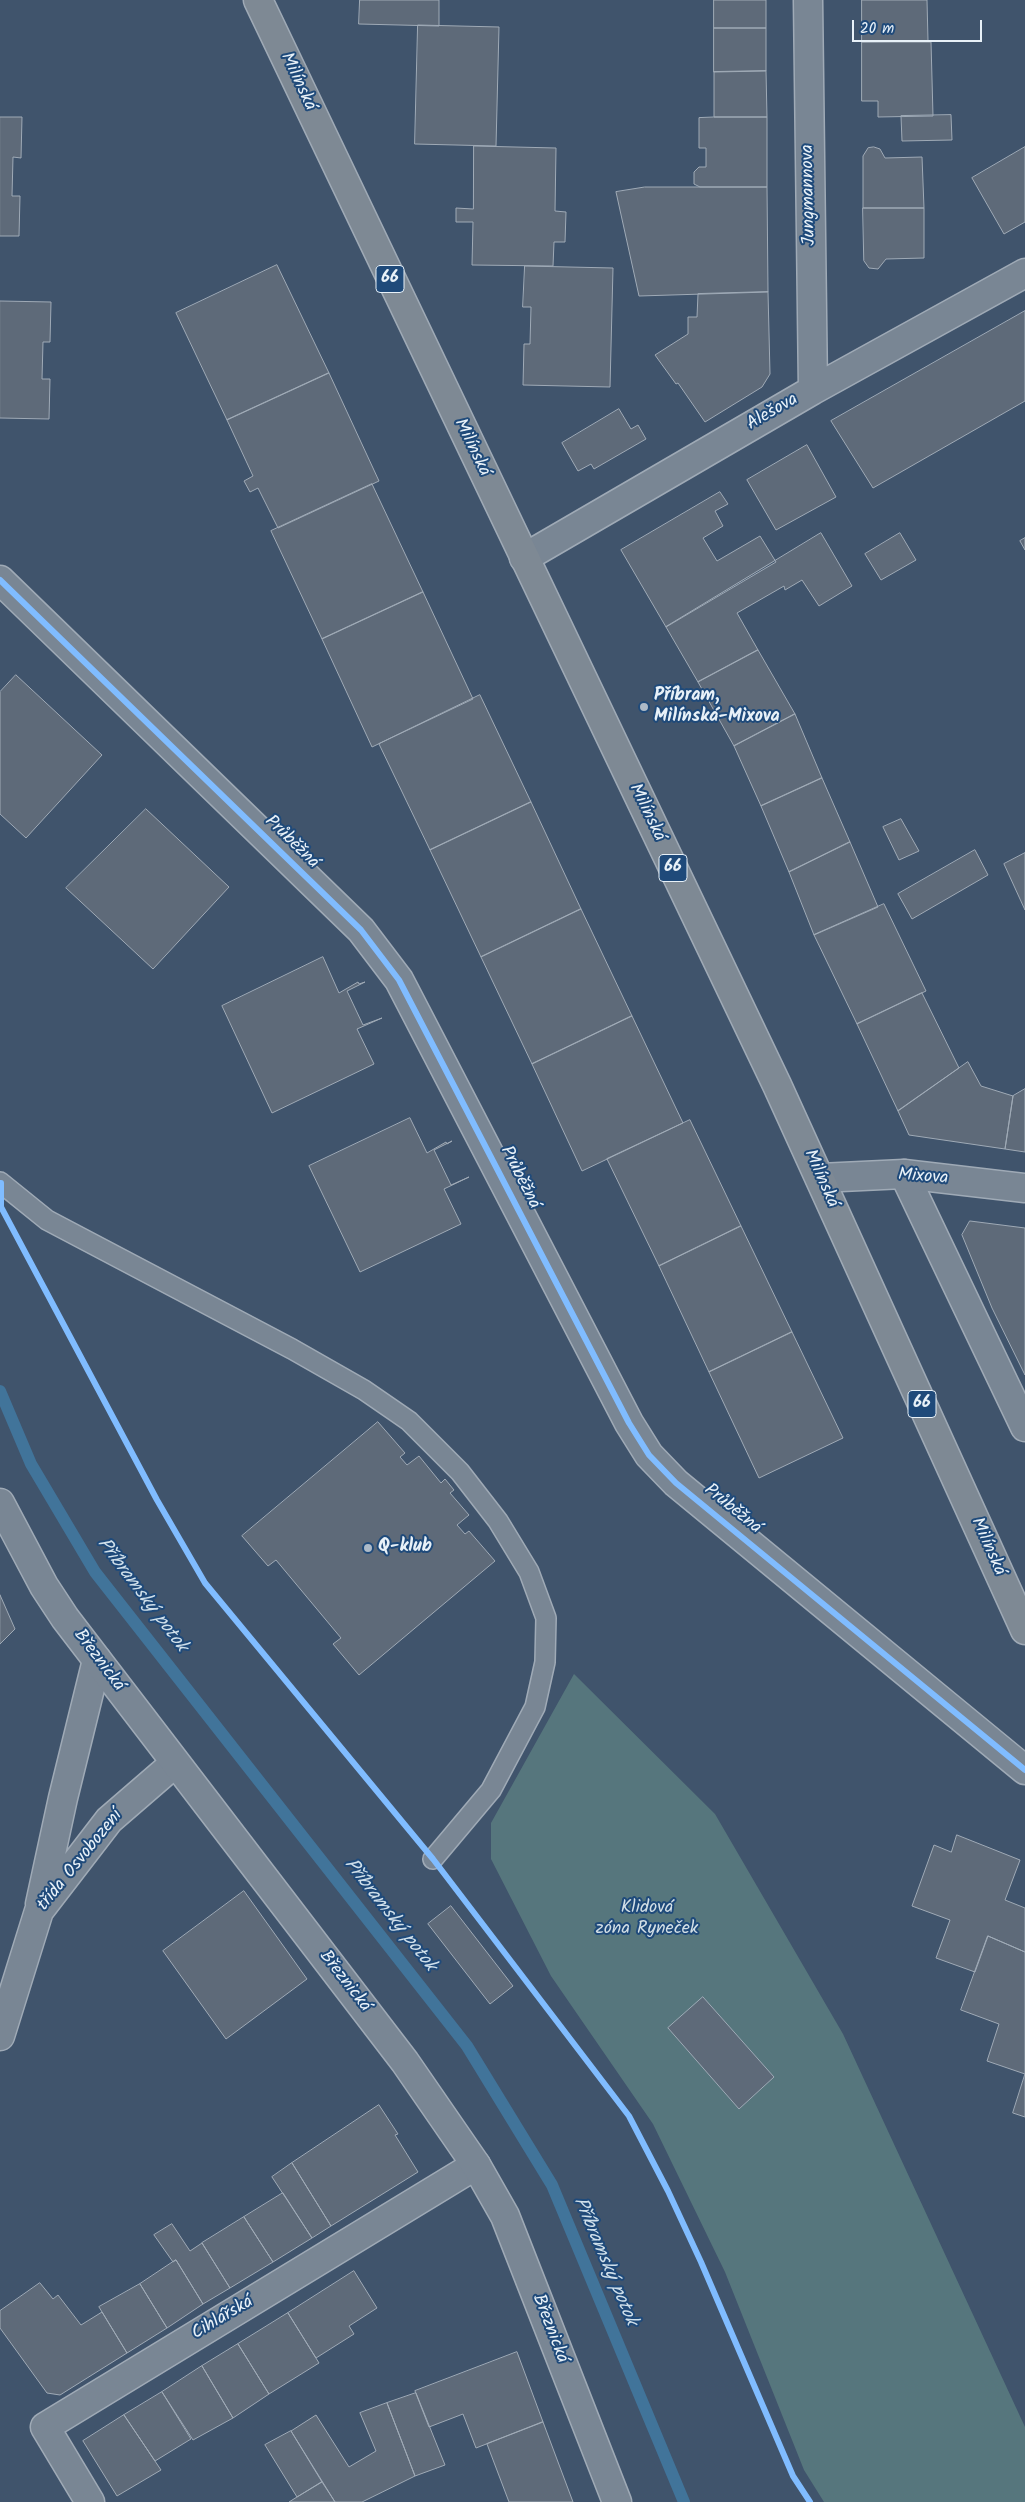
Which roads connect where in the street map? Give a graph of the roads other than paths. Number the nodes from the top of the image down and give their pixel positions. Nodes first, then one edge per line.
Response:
1 (258, 0) edge
2 (808, 0) edge
3 (1025, 273) edge
4 (812, 390) junction
5 (524, 558) junction
6 (0, 580) edge
7 (904, 1174) junction
8 (820, 1178) junction
9 (0, 1182) edge
10 (1025, 1188) edge
11 (1025, 1427) edge
12 (0, 1503) edge
13 (1025, 1630) edge
14 (97, 1660) junction
15 (175, 1763) junction
16 (1025, 1770) edge
17 (434, 1859) dead end
18 (39, 1911) junction
19 (0, 2036) edge
20 (476, 2165) junction
21 (90, 2502) edge
22 (617, 2502) edge

1 - 5 main road, Milínská / 66
2 - 4 street, Jungmannova
3 - 4 street, Alešova
4 - 5 street, Alešova
5 - 8 main road, Milínská / 66
6 - 16 street, Průběžná
7 - 8 street, Mixova
7 - 10 street, Mixova
7 - 11 street
8 - 13 main road, Milínská / 66
9 - 17 lane
12 - 14 street, Březnická
14 - 15 street, Březnická
14 - 18 street
15 - 18 street, třída Osvobození
15 - 20 street, Březnická
18 - 19 street, třída Osvobození
20 - 21 street, Cihlářská
20 - 22 street, Březnická

